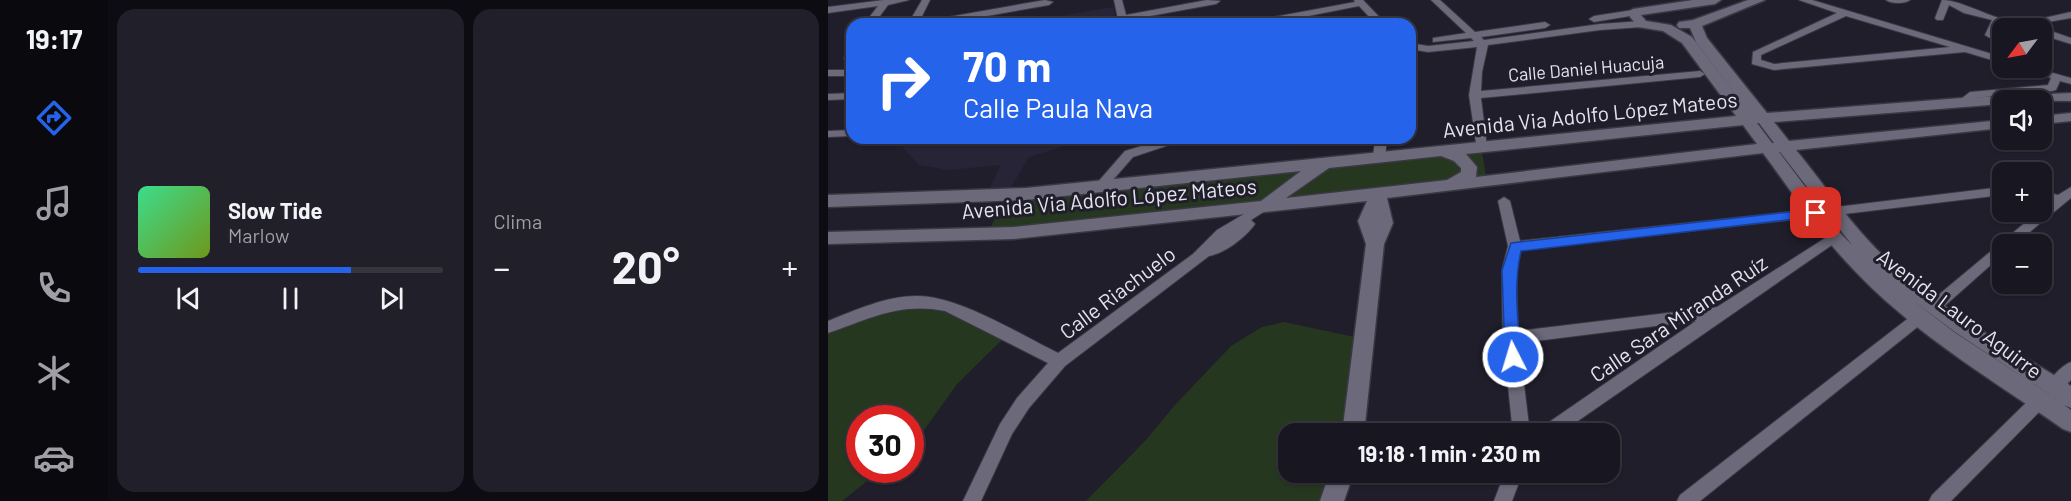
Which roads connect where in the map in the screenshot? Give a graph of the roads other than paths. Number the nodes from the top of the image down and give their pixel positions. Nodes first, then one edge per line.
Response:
1 (905, 0) edge
2 (926, 0) edge
3 (1118, 0) edge
4 (1436, 0) edge
5 (1759, 0) edge
6 (1803, 0) edge
7 (1890, 0) edge
8 (1906, 0) edge
9 (1934, 0) edge
10 (1947, 0) edge
11 (1216, 1) edge
12 (1049, 2) dead end
13 (1360, 2) edge
14 (1709, 2) edge
15 (885, 3) junction
16 (828, 10) edge
17 (1631, 10) junction
18 (1845, 13) junction
19 (1718, 15) junction
20 (2071, 15) edge
21 (874, 18) edge
22 (916, 18) edge
23 (960, 18) edge
24 (1123, 18) edge
25 (1138, 18) edge
26 (1282, 18) edge
27 (1375, 18) edge
28 (1940, 18) dead end
29 (1992, 18) edge
30 (2052, 19) edge
31 (1642, 24) junction
32 (1695, 24) junction
33 (1667, 28) junction
34 (1992, 31) edge
35 (2052, 34) edge
36 (1475, 35) junction
37 (1990, 35) dead end
38 (1416, 40) edge
39 (2071, 41) edge
40 (1483, 44) junction
41 (1416, 47) edge
42 (1965, 49) junction
43 (1992, 57) edge
44 (828, 73) edge
45 (846, 73) edge
46 (1700, 74) dead end
47 (2052, 76) edge
48 (2056, 77) junction
49 (2071, 81) edge
50 (1474, 95) junction
51 (846, 96) edge
52 (828, 97) edge
53 (2071, 97) edge
54 (1962, 102) junction
55 (2071, 117) edge
56 (1765, 118) junction
57 (2052, 119) edge
58 (1745, 120) junction
59 (1992, 125) edge
60 (846, 133) edge
61 (828, 134) edge
62 (1161, 144) edge
63 (1380, 144) edge
64 (1787, 146) junction
65 (1482, 147) junction
66 (1766, 148) junction
67 (1442, 152) junction
68 (1379, 158) junction
69 (1343, 162) junction
70 (1314, 171) junction
71 (1101, 186) junction
72 (1446, 186) junction
73 (2071, 190) edge
74 (1992, 192) edge
75 (1378, 194) junction
76 (1347, 198) junction
77 (2052, 198) edge
78 (2059, 200) junction
79 (828, 201) edge
80 (1504, 201) dead end
81 (1266, 205) junction
82 (1836, 211) junction
83 (1816, 213) junction
84 (2019, 234) edge
85 (828, 238) edge
86 (1835, 238) junction
87 (1515, 246) junction
88 (1992, 257) edge
89 (1721, 312) junction
90 (1927, 312) junction
91 (828, 327) edge
92 (1511, 338) junction
93 (1059, 361) junction
94 (2071, 369) edge
95 (2054, 387) junction
96 (2071, 398) edge
97 (2040, 400) junction
98 (2071, 422) edge
99 (1354, 423) edge
100 (1521, 423) edge
101 (1561, 423) edge
102 (1338, 483) edge
103 (1510, 483) edge
104 (972, 501) edge
105 (1332, 501) edge
106 (1503, 501) edge
107 (1686, 501) edge
108 (1938, 501) edge

1 - 15 street
2 - 22 street
3 - 24 street
4 - 36 street
5 - 19 main road
6 - 18 street
7 - 8 street
9 - 10 street
10 - 28 street
10 - 29 street
11 - 25 street
12 - 23 street
13 - 26 street
13 - 27 street
14 - 17 main road
14 - 19 main road
15 - 16 street
15 - 21 street
17 - 31 main road
17 - 36 street
18 - 42 street
18 - 42 street
19 - 32 main road
20 - 30 street
31 - 33 main road, Avenida Lauro Aguirre
31 - 40 street
32 - 33 main road
32 - 56 main road, Avenida Lauro Aguirre
33 - 58 main road, Avenida Lauro Aguirre
34 - 37 street
35 - 39 street
36 - 38 street
36 - 40 street
40 - 41 street
40 - 50 street
42 - 43 street
44 - 45 street
46 - 50 street, Calle Daniel Huacuja
47 - 48 street
48 - 49 street
48 - 54 street
50 - 65 street
51 - 52 street
53 - 54 main road, Avenida Via Adolfo López Mateos
54 - 56 main road, Avenida Via Adolfo López Mateos
55 - 57 main road
56 - 58 main road, Avenida Via Adolfo López Mateos
56 - 64 main road, Avenida Lauro Aguirre
58 - 65 main road, Avenida Via Adolfo López Mateos
58 - 66 main road, Avenida Lauro Aguirre
59 - 64 main road, Avenida Via Adolfo López Mateos
60 - 61 street
62 - 71 street
63 - 68 street
64 - 66 main road, Avenida Via Adolfo López Mateos
64 - 82 main road, Avenida Lauro Aguirre
65 - 67 main road, Avenida Via Adolfo López Mateos
66 - 72 main road, Avenida Via Adolfo López Mateos
66 - 83 main road, Avenida Lauro Aguirre
67 - 68 main road, Avenida Via Adolfo López Mateos
67 - 72 main road
68 - 69 main road, Avenida Via Adolfo López Mateos
69 - 70 main road
69 - 71 main road, Avenida Via Adolfo López Mateos
70 - 76 main road
70 - 81 main road
71 - 79 main road, Avenida Via Adolfo López Mateos
72 - 75 main road, Avenida Via Adolfo López Mateos
73 - 78 street
74 - 82 street
75 - 76 main road, Avenida Via Adolfo López Mateos
75 - 99 main road
76 - 81 main road, Avenida Via Adolfo López Mateos
77 - 78 street
78 - 84 street
80 - 87 street
81 - 85 main road, Avenida Via Adolfo López Mateos
81 - 93 street, Calle Riachuelo
82 - 90 main road, Avenida Lauro Aguirre
83 - 86 main road, Avenida Lauro Aguirre
83 - 87 street
86 - 89 street, Calle Sara Miranda Ruíz
86 - 90 main road, Avenida Lauro Aguirre
87 - 92 street
88 - 90 street
89 - 92 street
89 - 101 street, Calle Sara Miranda Ruíz
90 - 95 main road, Avenida Lauro Aguirre
90 - 97 main road, Avenida Lauro Aguirre
90 - 107 street
91 - 93 street, Calle Riachuelo
92 - 100 street
93 - 104 street
94 - 95 street
95 - 96 main road, Avenida Lauro Aguirre
97 - 98 main road, Avenida Lauro Aguirre
97 - 108 street
102 - 105 main road
103 - 106 street

